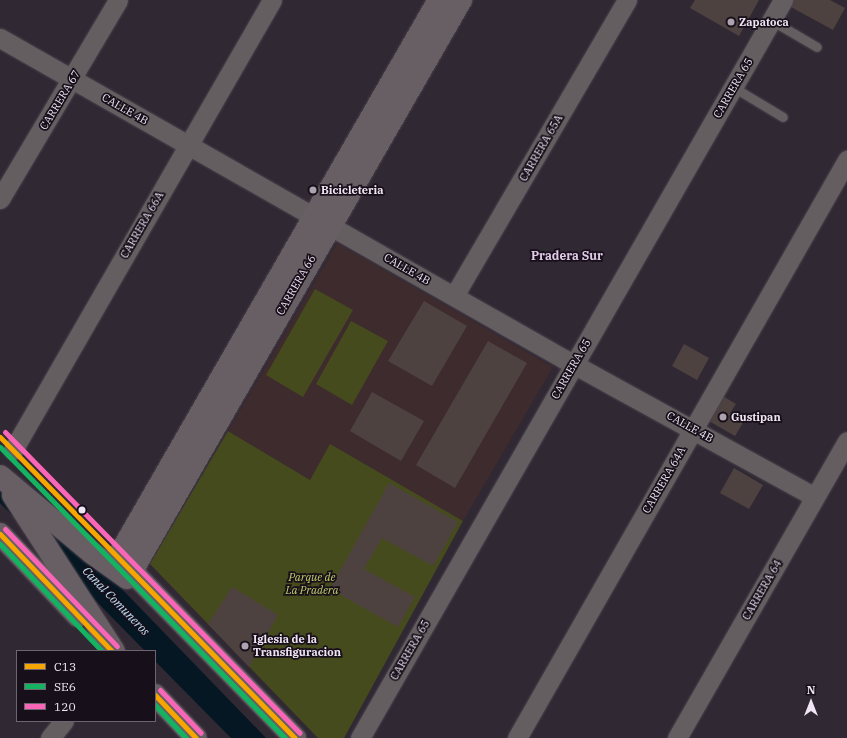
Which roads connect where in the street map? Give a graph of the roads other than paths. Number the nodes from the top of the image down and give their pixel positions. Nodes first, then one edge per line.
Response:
1 (118, 0) edge
2 (272, 0) edge
3 (439, 0) edge
4 (461, 0) edge
5 (627, 0) edge
6 (783, 0) edge
7 (772, 20) junction
8 (0, 38) edge
9 (818, 47) dead end
10 (72, 79) junction
11 (733, 87) junction
12 (783, 117) dead end
13 (188, 145) junction
14 (847, 160) edge
15 (0, 199) edge
16 (322, 221) junction
17 (454, 296) junction
18 (574, 364) junction
19 (693, 428) junction
20 (847, 441) edge
21 (13, 450) dead end
22 (1, 476) edge
23 (815, 497) junction
24 (0, 534) edge
25 (171, 611) junction
26 (112, 650) edge
27 (112, 650) edge
28 (156, 697) edge
29 (63, 722) edge
30 (50, 738) edge
31 (196, 738) edge
32 (295, 738) edge
33 (360, 738) edge
34 (517, 738) edge
35 (677, 738) edge

1 - 10 street, CARRERA 67
2 - 13 street, CARRERA 66A
3 - 16 street, CARRERA 66
4 - 16 street, CARRERA 66
5 - 17 street, CARRERA 65A
6 - 7 street, CARRERA 65
7 - 9 lane
7 - 11 street, CARRERA 65
8 - 10 street, CALLE 4B
10 - 13 street, CALLE 4B
10 - 15 street, CARRERA 67
11 - 12 lane
11 - 18 street, CARRERA 65
13 - 16 street, CALLE 4B
13 - 21 street, CARRERA 66A
14 - 19 street, CARRERA 64A
16 - 17 street, CALLE 4B
16 - 25 street, CARRERA 66
17 - 18 street, CALLE 4B
18 - 19 street, CALLE 4B
18 - 33 street, CARRERA 65
19 - 23 street, CALLE 4B
19 - 34 street, CARRERA 64A
20 - 23 street, CARRERA 64
22 - 25 street
22 - 26 street
23 - 35 street, CARRERA 64
24 - 27 street
25 - 32 street
28 - 31 street
29 - 30 street

